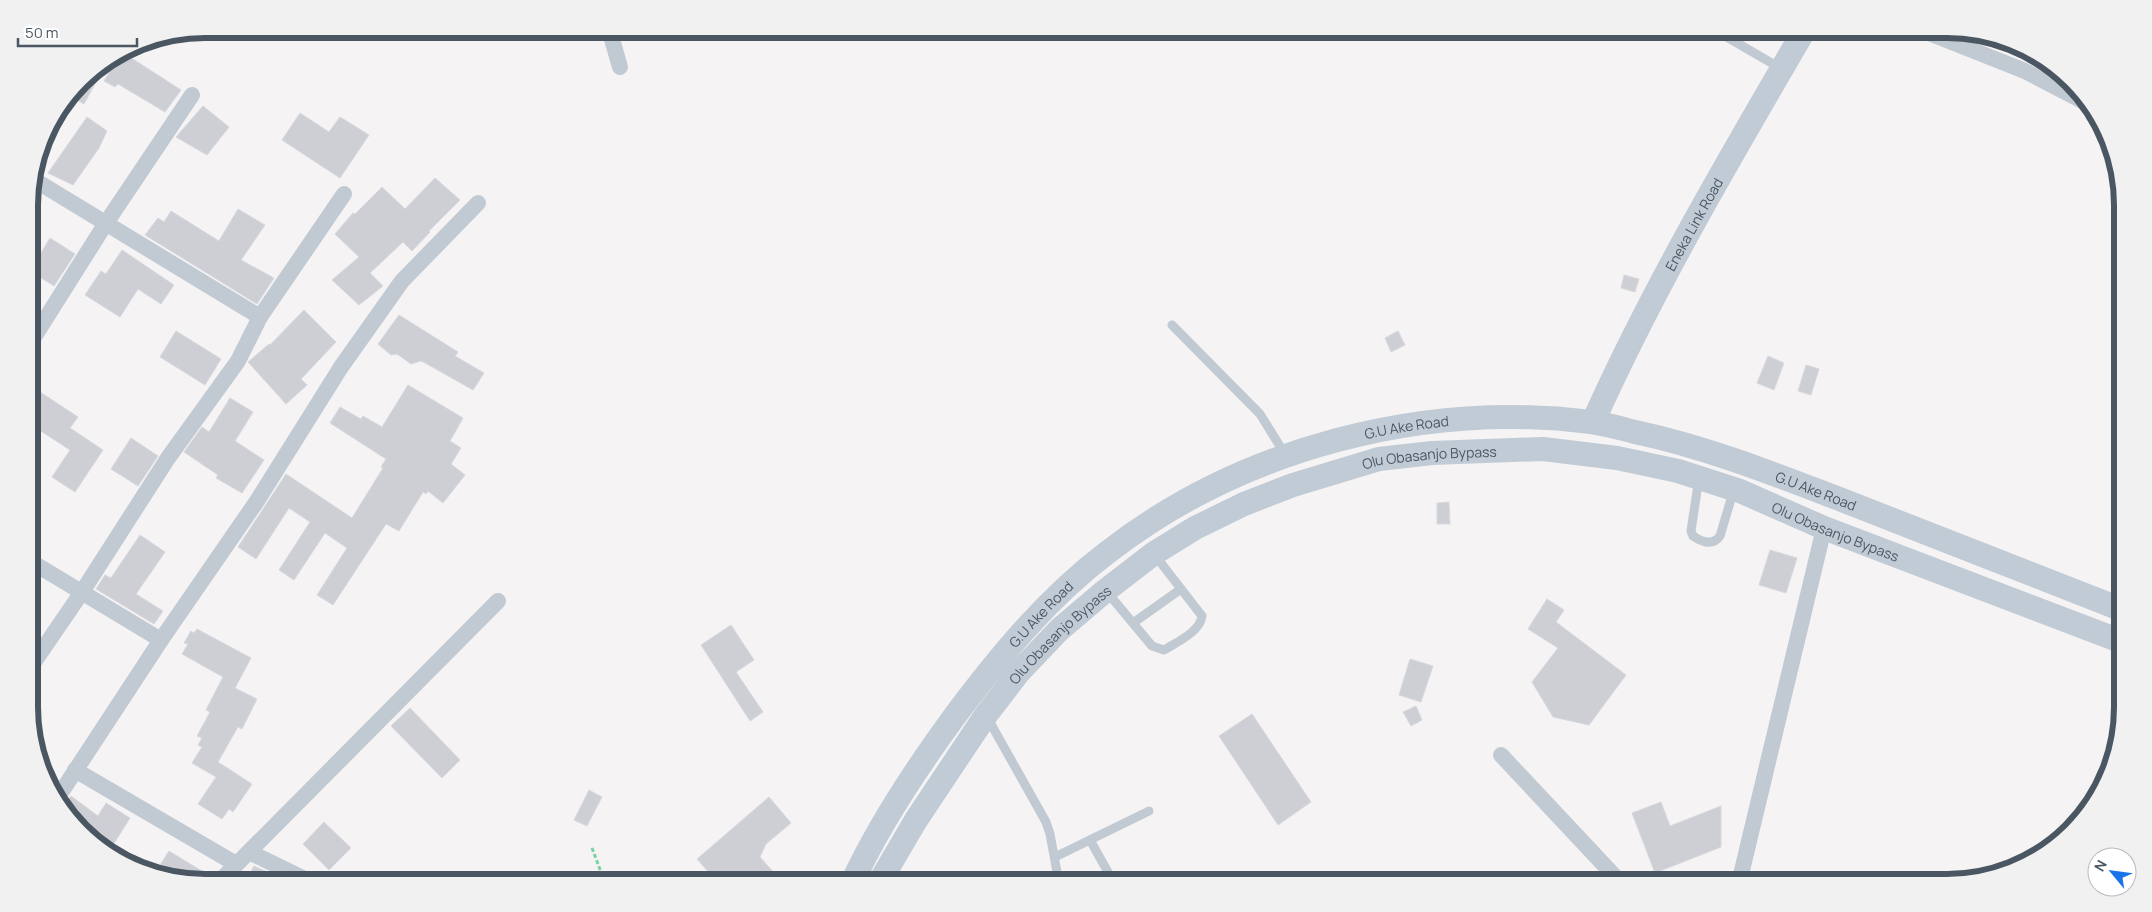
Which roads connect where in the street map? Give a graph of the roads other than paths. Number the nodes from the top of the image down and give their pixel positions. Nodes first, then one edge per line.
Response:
1 (612, 38) edge
2 (1729, 38) edge
3 (1800, 38) edge
4 (1941, 38) edge
5 (620, 66) dead end
6 (1782, 69) junction
7 (192, 95) dead end
8 (2074, 97) edge
9 (39, 183) edge
10 (344, 194) dead end
11 (478, 203) dead end
12 (106, 223) junction
13 (260, 317) junction
14 (1172, 325) dead end
15 (38, 332) edge
16 (1593, 422) junction
17 (1286, 456) junction
18 (1699, 478) junction
19 (1734, 489) junction
20 (1824, 528) junction
21 (1153, 554) junction
22 (38, 566) edge
23 (1180, 589) junction
24 (1105, 591) junction
25 (82, 592) junction
26 (498, 601) dead end
27 (2114, 607) edge
28 (1133, 623) junction
29 (2114, 639) edge
30 (161, 640) junction
31 (38, 656) edge
32 (986, 715) junction
33 (1501, 755) dead end
34 (76, 770) junction
35 (61, 793) edge
36 (1149, 811) dead end
37 (1090, 840) junction
38 (249, 852) junction
39 (1055, 858) junction
40 (236, 864) junction
41 (1109, 874) edge
42 (1613, 874) edge
43 (1741, 874) edge
44 (226, 875) edge
45 (296, 875) edge
46 (857, 875) edge
47 (885, 875) edge
48 (1058, 875) edge

1 - 5 street
2 - 6 lane
3 - 6 main road, Eneka Link Road
4 - 8 street
6 - 16 main road, Eneka Link Road
7 - 12 street
9 - 12 street
10 - 13 street
11 - 30 street
12 - 13 street
12 - 15 street
13 - 25 street
14 - 17 lane
16 - 17 main road, G.U Ake Road
16 - 27 main road, G.U Ake Road
17 - 46 main road, G.U Ake Road
18 - 19 main road, Olu Obasanjo Bypass
18 - 19 lane
18 - 21 main road, Olu Obasanjo Bypass
19 - 20 main road, Olu Obasanjo Bypass
20 - 29 main road, Olu Obasanjo Bypass
20 - 43 street
21 - 23 lane
21 - 24 main road, Olu Obasanjo Bypass
22 - 25 street
23 - 28 lane
23 - 28 lane
24 - 28 lane
24 - 32 main road, Olu Obasanjo Bypass
25 - 30 street
25 - 31 street
26 - 38 street
30 - 34 street
32 - 39 lane
32 - 47 main road, Olu Obasanjo Bypass
33 - 42 street
34 - 35 street
34 - 40 street
36 - 37 lane
37 - 39 lane
37 - 41 lane
38 - 40 street
38 - 45 street
39 - 48 lane
40 - 44 street

